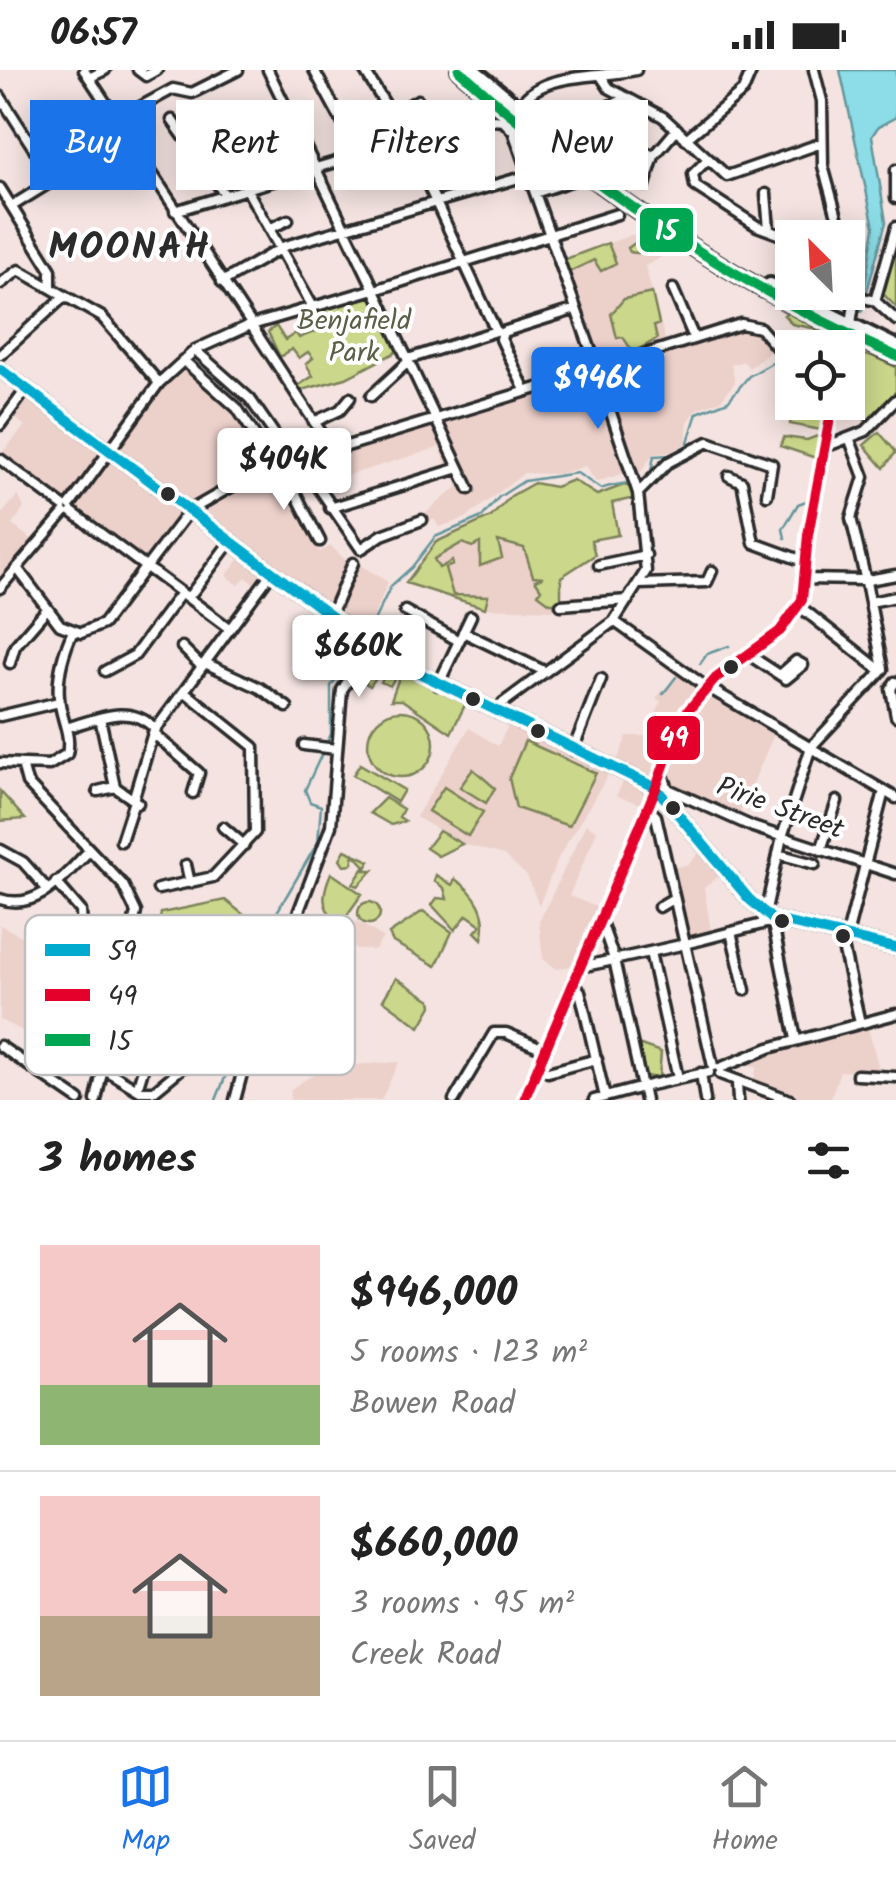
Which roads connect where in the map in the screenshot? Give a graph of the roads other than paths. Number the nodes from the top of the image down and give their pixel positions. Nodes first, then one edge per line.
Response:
1 (105, 70) edge
2 (138, 70) edge
3 (156, 70) edge
4 (238, 70) edge
5 (268, 70) edge
6 (314, 70) edge
7 (382, 70) edge
8 (459, 70) edge
9 (636, 70) edge
10 (752, 70) edge
11 (814, 70) edge
12 (479, 72) edge
13 (86, 74) edge
14 (366, 74) edge
15 (596, 74) edge
16 (0, 96) edge
17 (628, 98) junction
18 (103, 100) edge
19 (153, 100) edge
20 (283, 100) edge
21 (382, 100) edge
22 (529, 100) edge
23 (623, 100) edge
24 (334, 107) edge
25 (515, 112) edge
26 (515, 112) edge
27 (515, 114) edge
28 (172, 120) dead end
29 (677, 130) junction
30 (686, 138) junction
31 (822, 142) junction
32 (648, 154) edge
33 (654, 156) junction
34 (706, 160) junction
35 (334, 163) edge
36 (314, 164) edge
37 (316, 168) junction
38 (896, 170) edge
39 (648, 175) edge
40 (515, 179) edge
41 (156, 182) edge
42 (0, 188) edge
43 (240, 190) edge
44 (247, 190) edge
45 (430, 190) edge
46 (534, 190) edge
47 (544, 190) edge
48 (609, 190) edge
49 (623, 190) edge
50 (535, 193) junction
51 (766, 194) dead end
52 (225, 195) junction
53 (896, 198) edge
54 (436, 202) junction
55 (12, 206) junction
56 (175, 211) junction
57 (617, 214) dead end
58 (288, 220) dead end
59 (837, 220) edge
60 (896, 227) edge
61 (345, 228) junction
62 (268, 229) junction
63 (769, 230) junction
64 (775, 232) edge
65 (551, 238) junction
66 (279, 248) junction
67 (464, 263) junction
68 (222, 282) junction
69 (0, 284) edge
70 (772, 286) junction
71 (775, 287) edge
72 (51, 288) junction
73 (672, 288) dead end
74 (375, 290) junction
75 (865, 295) edge
76 (65, 296) junction
77 (865, 300) edge
78 (313, 308) junction
79 (576, 310) junction
80 (828, 310) edge
81 (896, 320) edge
82 (252, 325) junction
83 (843, 330) edge
84 (844, 330) edge
85 (845, 330) edge
86 (497, 334) junction
87 (694, 338) junction
88 (865, 338) edge
89 (865, 342) edge
90 (775, 347) edge
91 (896, 347) edge
92 (195, 350) junction
93 (0, 355) edge
94 (896, 356) edge
95 (183, 360) junction
96 (409, 360) junction
97 (4, 370) edge
98 (597, 370) junction
99 (159, 383) junction
100 (27, 388) junction
101 (525, 390) junction
102 (371, 396) dead end
103 (350, 398) dead end
104 (896, 400) edge
105 (436, 416) junction
106 (830, 420) edge
107 (314, 422) junction
108 (0, 425) edge
109 (850, 440) junction
110 (825, 447) junction
111 (332, 449) junction
112 (112, 454) junction
113 (0, 459) edge
114 (296, 460) junction
115 (278, 466) junction
116 (459, 468) junction
117 (729, 476) dead end
118 (469, 489) dead end
119 (638, 493) junction
120 (767, 496) dead end
121 (330, 508) junction
122 (67, 509) junction
123 (188, 511) junction
124 (422, 520) dead end
125 (320, 541) dead end
126 (230, 542) junction
127 (646, 555) junction
128 (806, 562) junction
129 (352, 563) dead end
130 (599, 565) dead end
131 (146, 567) junction
132 (17, 568) junction
133 (712, 571) dead end
134 (272, 572) junction
135 (896, 575) edge
136 (804, 579) junction
137 (865, 580) junction
138 (639, 584) junction
139 (0, 588) edge
140 (185, 596) junction
141 (896, 597) edge
142 (627, 601) junction
143 (870, 602) junction
144 (561, 604) dead end
145 (798, 606) junction
146 (46, 610) junction
147 (405, 611) dead end
148 (330, 616) junction
149 (471, 616) dead end
150 (615, 619) junction
151 (230, 629) junction
152 (73, 632) junction
153 (461, 636) junction
154 (365, 643) junction
155 (182, 647) dead end
156 (749, 655) junction
157 (10, 663) dead end
158 (203, 665) junction
159 (105, 671) dead end
160 (882, 671) junction
161 (544, 672) junction
162 (780, 675) dead end
163 (602, 679) dead end
164 (895, 683) edge
165 (438, 685) junction
166 (707, 686) junction
167 (184, 691) junction
168 (60, 702) junction
169 (287, 707) dead end
170 (3, 713) edge
171 (498, 713) junction
172 (896, 716) edge
173 (100, 718) junction
174 (66, 728) junction
175 (154, 731) junction
176 (304, 746) dead end
177 (811, 747) junction
178 (330, 748) junction
179 (574, 750) junction
180 (0, 763) edge
181 (22, 764) junction
182 (662, 773) junction
183 (115, 787) junction
184 (656, 788) junction
185 (98, 791) dead end
186 (884, 791) junction
187 (194, 794) dead end
188 (896, 798) edge
189 (135, 801) junction
190 (837, 801) dead end
191 (647, 806) junction
192 (223, 827) dead end
193 (782, 837) junction
194 (121, 841) dead end
195 (244, 845) junction
196 (1, 850) edge
197 (90, 850) junction
198 (822, 850) junction
199 (778, 854) junction
200 (862, 863) junction
201 (815, 864) dead end
202 (186, 865) dead end
203 (896, 874) edge
204 (56, 882) junction
205 (190, 883) junction
206 (158, 889) dead end
207 (48, 890) junction
208 (674, 898) junction
209 (0, 899) edge
210 (659, 907) dead end
211 (81, 915) edge
212 (137, 915) edge
213 (297, 915) edge
214 (600, 919) junction
215 (770, 922) junction
216 (731, 932) junction
217 (843, 938) junction
218 (685, 944) junction
219 (896, 948) edge
220 (650, 952) junction
221 (614, 960) junction
222 (580, 967) junction
223 (573, 984) junction
224 (745, 990) dead end
225 (896, 1014) edge
226 (860, 1023) junction
227 (796, 1039) junction
228 (0, 1046) edge
229 (546, 1050) junction
230 (596, 1060) junction
231 (25, 1061) edge
232 (713, 1070) junction
233 (548, 1072) dead end
234 (44, 1075) edge
235 (102, 1075) edge
236 (114, 1075) edge
237 (141, 1075) edge
238 (173, 1075) edge
239 (241, 1075) edge
240 (858, 1075) dead end
241 (896, 1077) edge
242 (678, 1078) junction
243 (737, 1083) junction
244 (137, 1089) junction
245 (643, 1090) edge
246 (598, 1099) edge
247 (79, 1100) edge
248 (96, 1100) edge
249 (235, 1100) edge
250 (454, 1100) edge
251 (524, 1100) edge
252 (705, 1100) edge
253 (738, 1100) edge
254 (790, 1100) edge

1 - 13 street
2 - 3 street
4 - 19 street
5 - 20 street
6 - 24 street
7 - 14 street
8 - 27 highway
9 - 15 street
10 - 30 street
11 - 31 street
12 - 25 highway
12 - 26 highway
13 - 18 street
14 - 21 street
15 - 17 street
15 - 22 street
16 - 55 street
17 - 23 street
17 - 29 street
28 - 52 street
29 - 30 street
29 - 33 street
30 - 34 street
31 - 34 street
31 - 59 street
32 - 33 street
33 - 39 street
34 - 63 street
35 - 37 street
36 - 37 street
37 - 61 street
38 - 53 street
40 - 54 street
41 - 56 street
42 - 55 street
43 - 52 street
44 - 62 street
45 - 54 street
46 - 50 street
47 - 50 street
48 - 83 highway
49 - 70 highway
50 - 65 street
51 - 63 street
52 - 56 street
54 - 61 street
54 - 67 street
55 - 72 street
56 - 68 street
57 - 65 street
58 - 62 street
60 - 75 street
61 - 66 street
61 - 74 street
62 - 66 street
63 - 64 street
65 - 67 street
65 - 79 street
66 - 68 street
66 - 78 street
67 - 74 street
67 - 86 street
68 - 82 street
69 - 72 street
70 - 71 highway
70 - 84 highway
72 - 76 street
73 - 87 street
74 - 78 street
74 - 96 street
76 - 93 street
76 - 99 street
77 - 81 street
78 - 82 street
79 - 86 street
79 - 98 street
80 - 85 highway
82 - 92 street
82 - 107 street
86 - 96 street
86 - 101 street
87 - 90 street
87 - 98 street
88 - 91 highway
89 - 94 highway
92 - 95 street
92 - 114 street
95 - 99 street
95 - 115 street
96 - 102 street
96 - 105 street
97 - 100 main road
98 - 101 street
98 - 119 street
99 - 112 street
100 - 108 street
100 - 112 main road
101 - 105 street
103 - 107 street
104 - 109 street
105 - 111 street
105 - 116 street
106 - 110 street
107 - 111 street
109 - 110 street
109 - 137 street
110 - 128 street
111 - 114 street
112 - 122 street
112 - 123 main road
113 - 122 street
114 - 115 street
114 - 121 street
115 - 123 street
115 - 125 street
116 - 118 street
116 - 121 street
117 - 128 street
119 - 120 street
119 - 127 street
121 - 124 street
122 - 131 street
122 - 132 street
123 - 126 main road
123 - 131 street
126 - 134 main road
126 - 140 street
127 - 130 street
127 - 138 street
128 - 136 street
129 - 148 street
131 - 140 street
131 - 152 street
132 - 139 street
132 - 146 street
133 - 138 street
134 - 148 main road
134 - 151 street
135 - 137 street
136 - 137 street
136 - 145 street
137 - 143 street
138 - 142 street
140 - 151 street
140 - 159 street
141 - 143 street
142 - 144 street
142 - 150 street
143 - 160 street
145 - 156 street
145 - 160 street
146 - 152 street
146 - 157 street
147 - 153 street
148 - 154 main road
149 - 153 street
150 - 161 street
150 - 166 street
151 - 158 street
152 - 168 street
153 - 161 street
153 - 165 street
154 - 165 main road
154 - 178 street
155 - 158 street
156 - 162 street
156 - 166 street
158 - 167 street
158 - 169 street
160 - 164 street
160 - 177 street
161 - 171 street
163 - 179 street
164 - 172 street
165 - 171 main road
166 - 177 street
166 - 182 street
167 - 175 street
167 - 195 street
168 - 170 street
168 - 174 street
171 - 179 main road
173 - 174 street
173 - 175 street
173 - 183 street
174 - 181 street
175 - 187 street
175 - 189 street
176 - 178 street
177 - 186 street
177 - 193 street
178 - 213 street
179 - 184 main road
180 - 181 street
181 - 197 street
182 - 184 street
182 - 193 street, Pirie Street
183 - 185 street
183 - 189 street
184 - 191 street
184 - 215 main road
186 - 188 street
186 - 200 street
189 - 194 street
190 - 198 street
191 - 208 street
191 - 214 street
192 - 195 street
193 - 198 street, Pirie Street
193 - 199 street
195 - 205 street
196 - 207 street
197 - 204 street
197 - 212 street
198 - 200 street, Pirie Street
199 - 201 street
199 - 215 street
200 - 203 street, Pirie Street
200 - 217 street
202 - 205 street
204 - 207 street
204 - 211 street
205 - 206 street
207 - 209 street
208 - 210 street
208 - 218 street
214 - 221 street
214 - 222 street
215 - 216 street
215 - 217 main road
215 - 227 street
216 - 218 street
216 - 224 street
217 - 219 main road
217 - 226 street
218 - 220 street
218 - 232 street
220 - 221 street
220 - 242 street
221 - 222 street
221 - 245 street
222 - 223 street
223 - 229 street
223 - 230 street
225 - 226 street
226 - 227 street
227 - 232 street
228 - 231 street
229 - 250 street
229 - 251 street
230 - 233 street
230 - 246 street
232 - 242 street
232 - 243 street
232 - 252 street
234 - 247 street
235 - 248 street
236 - 244 street
237 - 244 street
238 - 244 street
239 - 249 street
240 - 241 street
242 - 245 street
243 - 253 street
243 - 254 street
245 - 246 street

